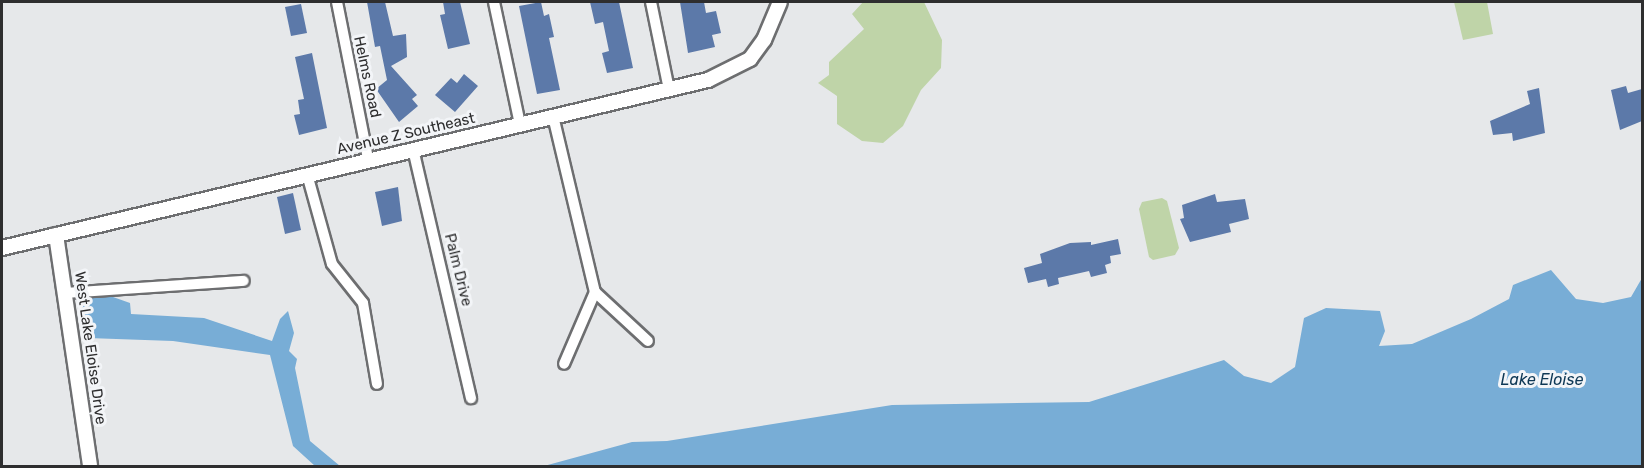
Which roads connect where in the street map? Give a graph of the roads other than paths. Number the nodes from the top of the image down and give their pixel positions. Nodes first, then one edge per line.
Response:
1 (337, 2) edge
2 (494, 2) edge
3 (651, 2) edge
4 (780, 2) edge
5 (669, 90) junction
6 (553, 116) junction
7 (520, 124) junction
8 (413, 149) junction
9 (369, 159) junction
10 (308, 174) junction
11 (56, 235) junction
12 (2, 248) edge
13 (244, 281) dead end
14 (595, 292) junction
15 (66, 293) junction
16 (648, 341) dead end
17 (564, 364) dead end
18 (377, 384) dead end
19 (471, 398) dead end
20 (90, 466) edge

1 - 9 street, Helms Road
2 - 7 street
3 - 5 street
4 - 5 street, Avenue Z Southeast
5 - 6 street, Avenue Z Southeast
6 - 7 street, Avenue Z Southeast
6 - 14 street
7 - 8 street, Avenue Z Southeast
8 - 9 street, Avenue Z Southeast
8 - 19 street, Palm Drive
9 - 10 street, Avenue Z Southeast
10 - 11 street, Avenue Z Southeast
10 - 18 street
11 - 12 street, Avenue Z Southeast
11 - 15 street, West Lake Eloise Drive
13 - 15 street
14 - 16 street
14 - 17 street
15 - 20 street, West Lake Eloise Drive

